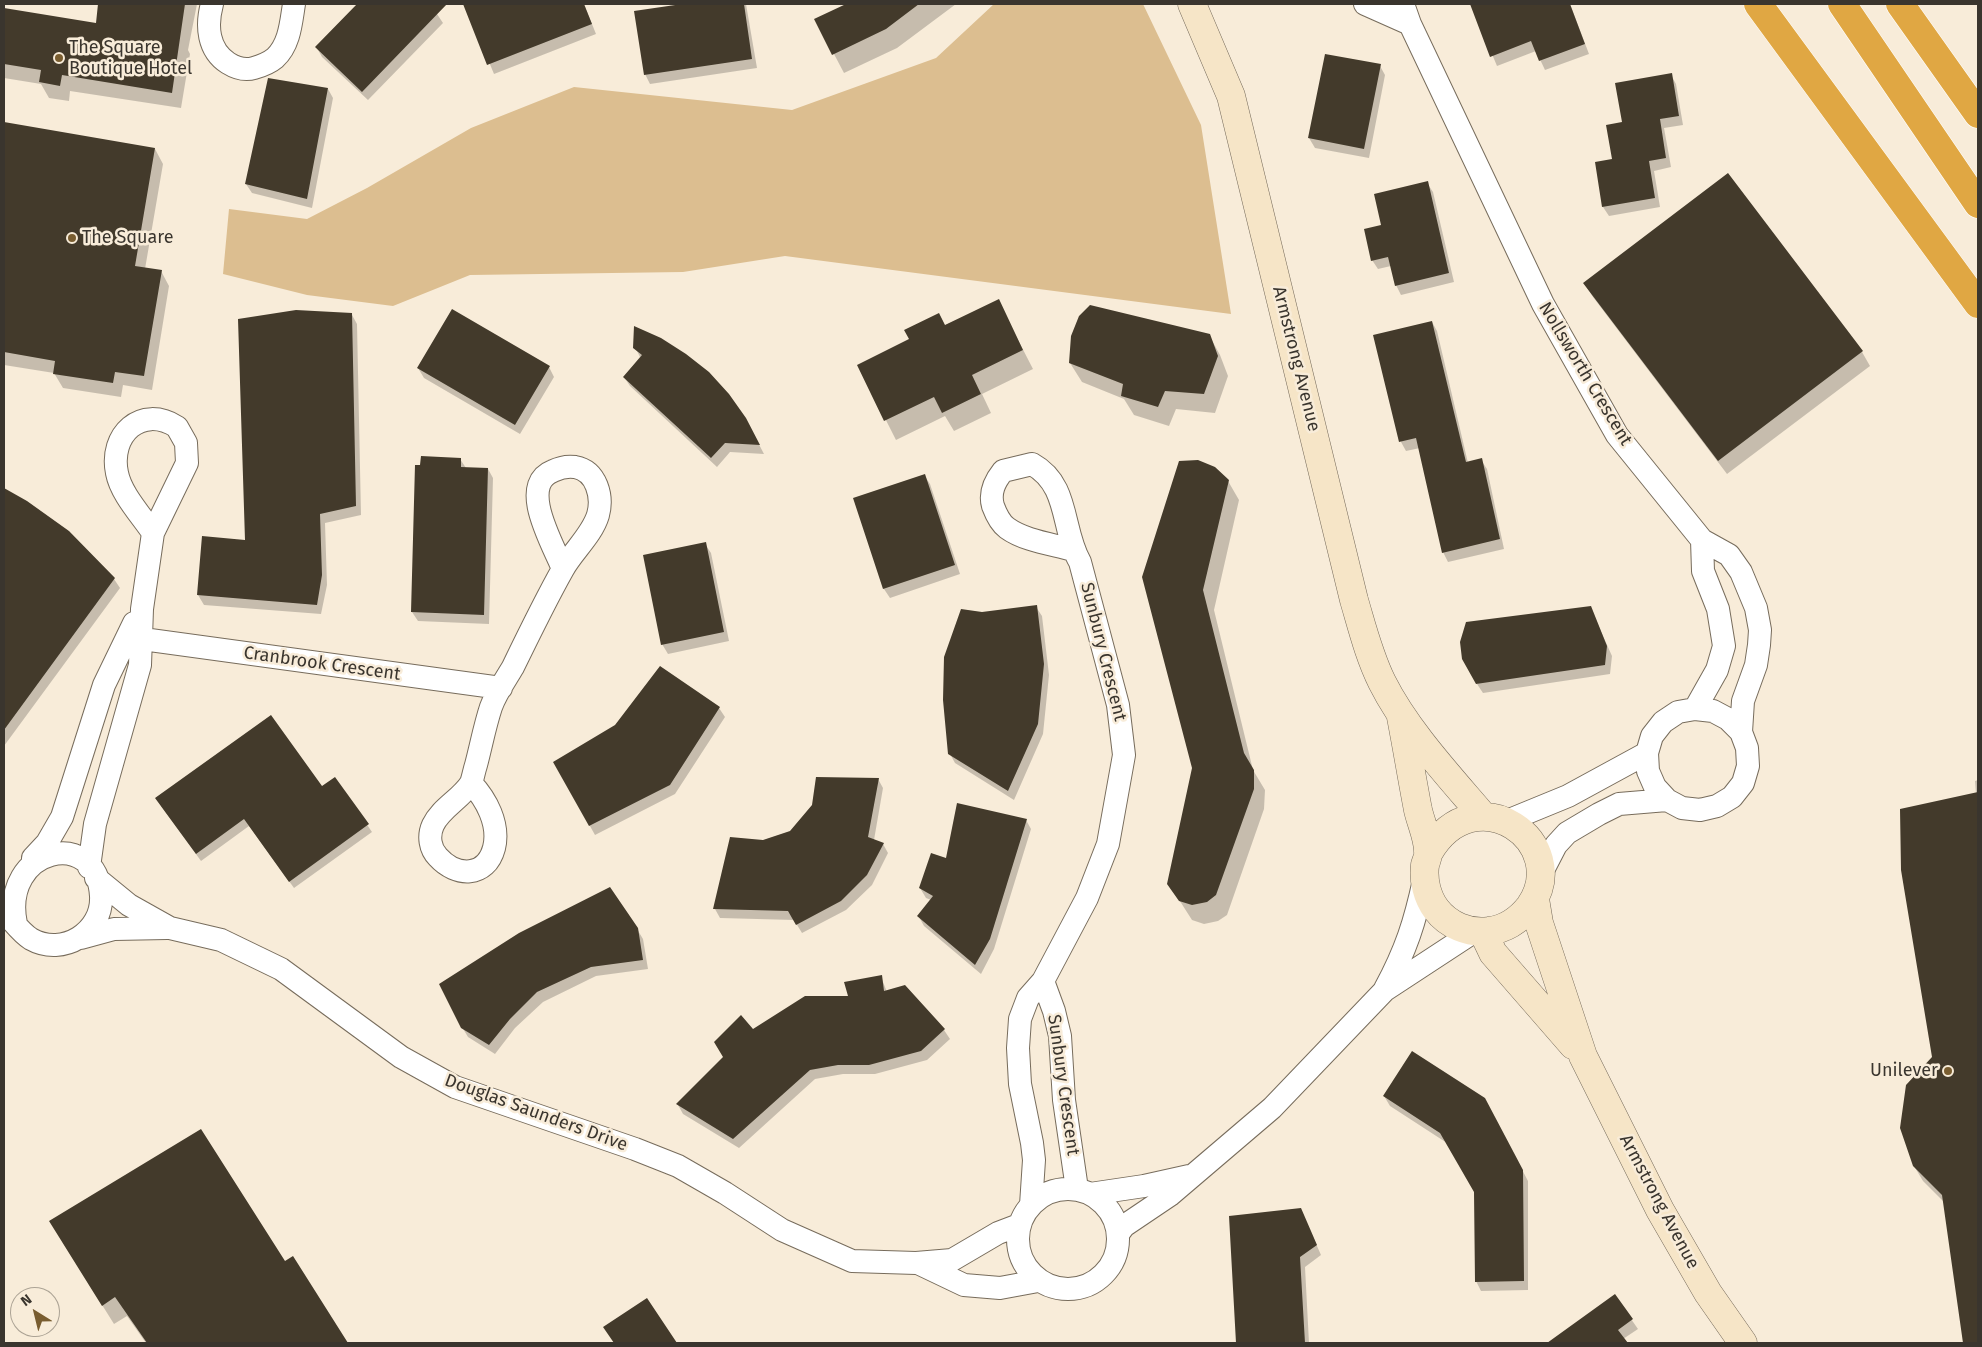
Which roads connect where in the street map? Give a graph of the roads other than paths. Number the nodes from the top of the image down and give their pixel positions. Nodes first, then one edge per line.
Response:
1 (212, 4) edge
2 (294, 4) edge
3 (1192, 4) edge
4 (1365, 4) edge
5 (1758, 4) edge
6 (1842, 4) edge
7 (1900, 4) edge
8 (1407, 14) edge
9 (1978, 114) edge
10 (1978, 204) edge
11 (1978, 304) edge
12 (152, 533) junction
13 (1702, 540) junction
14 (1073, 550) dead end
15 (564, 568) dead end
16 (135, 637) junction
17 (502, 688) junction
18 (1695, 709) junction
19 (1401, 713) junction
20 (1740, 732) junction
21 (1647, 753) junction
22 (471, 783) dead end
23 (1667, 800) junction
24 (1495, 818) junction
25 (1429, 852) junction
26 (19, 865) edge
27 (93, 872) junction
28 (1424, 880) junction
29 (1537, 888) junction
30 (10, 918) edge
31 (170, 928) junction
32 (1479, 932) junction
33 (81, 938) junction
34 (1043, 981) junction
35 (1385, 990) junction
36 (1583, 1056) junction
37 (1193, 1176) junction
38 (1084, 1192) junction
39 (1031, 1205) junction
40 (1019, 1225) junction
41 (1118, 1234) junction
42 (916, 1263) junction
43 (1038, 1281) junction
44 (1743, 1343) edge

1 - 2 street
3 - 19 street, Armstrong Avenue
4 - 8 street
5 - 11 highway
6 - 10 highway
7 - 9 highway
8 - 13 street, Nollsworth Crescent
12 - 12 street
12 - 16 street
13 - 18 street
13 - 20 street, Nollsworth Crescent
14 - 34 street, Sunbury Crescent
15 - 17 street
16 - 17 street, Cranbrook Crescent
16 - 26 street
16 - 27 street
17 - 22 street
18 - 20 street
18 - 21 street
19 - 24 street, Armstrong Avenue
19 - 25 street, Armstrong Avenue
20 - 23 street
21 - 23 street
21 - 24 street
23 - 29 street
24 - 25 street
24 - 29 street
25 - 28 street
26 - 27 street
26 - 30 street
27 - 31 street, Douglas Saunders Drive
27 - 33 street
28 - 32 street
28 - 35 street
29 - 32 street
29 - 36 street, Armstrong Avenue
30 - 33 street
31 - 33 street, Douglas Saunders Drive
31 - 42 street, Douglas Saunders Drive
32 - 35 street
32 - 36 street, Armstrong Avenue
34 - 38 street, Sunbury Crescent
34 - 39 street, Sunbury Crescent
35 - 37 street
36 - 44 street, Armstrong Avenue
37 - 38 street
37 - 41 street
38 - 39 street
38 - 41 street
39 - 40 street
40 - 42 street, Douglas Saunders Drive
40 - 43 street
41 - 43 street
42 - 43 street, Douglas Saunders Drive

